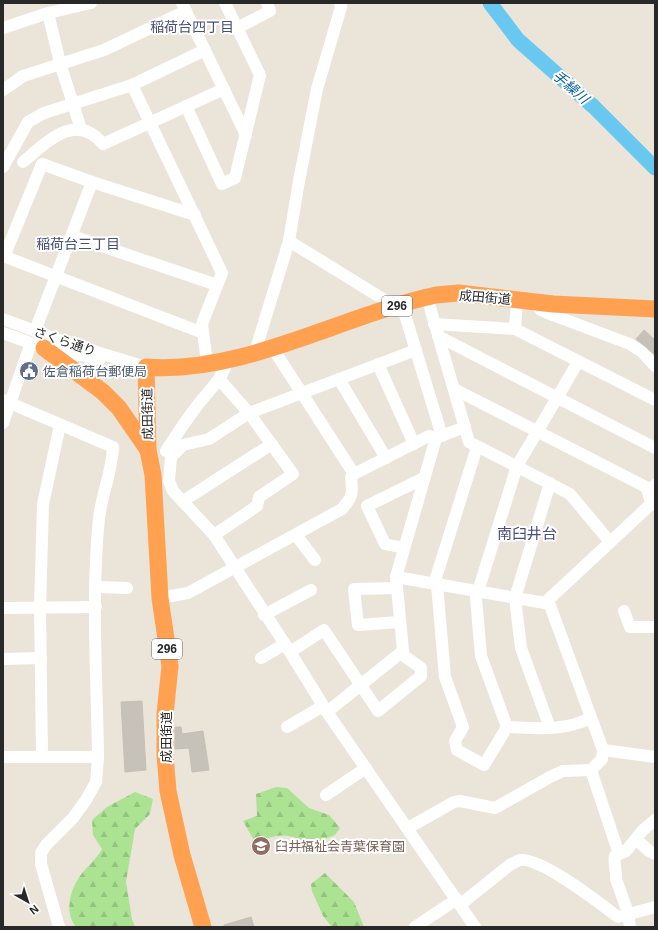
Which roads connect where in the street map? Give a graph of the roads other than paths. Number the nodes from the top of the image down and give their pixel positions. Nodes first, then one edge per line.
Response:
1 (91, 3) edge
2 (225, 3) edge
3 (267, 3) edge
4 (340, 3) edge
5 (184, 7) edge
6 (48, 13) junction
7 (3, 28) edge
8 (237, 28) junction
9 (205, 50) junction
10 (60, 63) junction
11 (132, 85) junction
12 (224, 89) junction
13 (3, 90) edge
14 (73, 105) junction
15 (186, 106) junction
16 (150, 123) junction
17 (81, 129) junction
18 (246, 135) junction
19 (23, 162) dead end
20 (3, 167) edge
21 (92, 182) junction
22 (195, 214) junction
23 (72, 236) junction
24 (289, 241) junction
25 (3, 256) edge
26 (56, 276) junction
27 (217, 285) junction
28 (427, 297) junction
29 (517, 300) junction
30 (534, 302) junction
31 (399, 306) junction
32 (655, 309) edge
33 (3, 319) edge
34 (434, 324) junction
35 (515, 329) junction
36 (36, 331) junction
37 (3, 333) edge
38 (203, 333) junction
39 (438, 336) junction
40 (38, 346) junction
41 (272, 347) junction
42 (416, 350) junction
43 (255, 352) junction
44 (228, 359) junction
45 (578, 362) junction
46 (207, 363) junction
47 (378, 364) junction
48 (655, 366) edge
49 (146, 367) junction
50 (339, 379) junction
51 (220, 380) junction
52 (454, 389) junction
53 (303, 393) junction
54 (557, 398) junction
55 (655, 400) edge
56 (6, 402) edge
57 (249, 413) junction
58 (3, 423) edge
59 (60, 425) junction
60 (465, 427) junction
61 (537, 431) junction
62 (439, 437) junction
63 (272, 444) junction
64 (414, 444) junction
65 (477, 447) junction
66 (148, 448) junction
67 (655, 448) edge
68 (169, 454) junction
69 (386, 458) junction
70 (517, 466) junction
71 (354, 474) junction
72 (424, 478) junction
73 (550, 483) junction
74 (651, 488) edge
75 (183, 501) junction
76 (214, 535) junction
77 (296, 535) junction
78 (610, 542) junction
79 (404, 548) junction
80 (315, 560) dead end
81 (235, 567) junction
82 (396, 582) junction
83 (436, 584) junction
84 (96, 587) junction
85 (127, 588) dead end
86 (311, 590) dead end
87 (478, 590) junction
88 (160, 598) junction
89 (515, 598) junction
90 (548, 600) junction
91 (96, 607) junction
92 (3, 608) edge
93 (40, 608) junction
94 (624, 611) dead end
95 (264, 615) junction
96 (399, 622) junction
97 (655, 627) edge
98 (287, 648) junction
99 (400, 653) junction
100 (41, 658) junction
101 (261, 658) dead end
102 (3, 659) edge
103 (360, 684) junction
104 (325, 709) junction
105 (590, 718) junction
106 (287, 727) dead end
107 (507, 727) junction
108 (550, 728) junction
109 (603, 750) junction
110 (655, 756) edge
111 (3, 757) edge
112 (42, 757) junction
113 (98, 757) junction
114 (366, 768) junction
115 (591, 770) junction
116 (326, 795) dead end
117 (655, 820) edge
118 (408, 828) junction
119 (637, 840) junction
120 (619, 854) junction
121 (655, 854) edge
122 (459, 901) junction
123 (655, 907) edge
124 (628, 914) junction
125 (59, 927) edge
126 (203, 927) edge
127 (415, 927) edge
128 (476, 927) edge
129 (630, 927) edge

1 - 6 street
2 - 8 street
3 - 8 street
4 - 24 street
5 - 9 street
5 - 10 street
6 - 7 street
6 - 10 street
8 - 18 street
9 - 11 street
9 - 12 street
10 - 13 street
10 - 14 street
11 - 14 street
11 - 16 street
12 - 15 street
12 - 18 street
14 - 17 street
14 - 20 street
15 - 16 street
15 - 18 street
16 - 17 street
16 - 22 street
17 - 19 street
21 - 22 street
21 - 23 street
21 - 25 street
22 - 27 street
23 - 26 street
23 - 27 street
24 - 31 street
24 - 43 street
25 - 26 street
26 - 36 street
26 - 38 street
27 - 38 street
28 - 29 highway, 成田街道 / 296
28 - 31 highway, 成田街道 / 296
28 - 34 street
29 - 30 highway, 成田街道 / 296
29 - 35 street
30 - 32 highway, 成田街道 / 296
30 - 48 street
31 - 41 highway, 成田街道 / 296
31 - 42 street
33 - 36 street, さくら通り
34 - 35 street
34 - 39 street
35 - 45 street
36 - 49 street, さくら通り
37 - 40 street, さくら通り
38 - 46 street
39 - 52 street
39 - 54 street
40 - 49 street, さくら通り
40 - 56 street
40 - 66 highway
41 - 43 highway, 成田街道 / 296
41 - 53 street
42 - 47 street
42 - 62 street
43 - 44 highway, 成田街道 / 296
44 - 46 highway, 成田街道 / 296
44 - 51 street
45 - 54 street
45 - 55 street
46 - 49 highway, 成田街道 / 296
47 - 50 street
47 - 64 street
49 - 66 highway, 成田街道 / 296
50 - 53 street
50 - 69 street
51 - 57 street
51 - 68 street
52 - 60 street
52 - 61 street
53 - 57 street
53 - 71 street
54 - 61 street
54 - 67 street
56 - 58 street
56 - 59 street
57 - 63 street
57 - 68 street
59 - 84 street
59 - 93 street
60 - 62 street
60 - 65 street
61 - 70 street
61 - 74 street
62 - 64 street
62 - 72 street
63 - 75 street
63 - 76 street
64 - 69 street
65 - 70 street
65 - 83 street
66 - 68 street
66 - 88 highway, 成田街道 / 296
68 - 75 street
69 - 71 street
70 - 73 street
70 - 87 street
71 - 77 street
72 - 79 street
72 - 79 street
73 - 78 street
73 - 89 street
74 - 78 street
75 - 76 street
76 - 81 street
77 - 80 street
77 - 81 street
78 - 90 street
79 - 82 street
81 - 88 street
81 - 95 street
82 - 83 street
82 - 96 street
82 - 96 street
83 - 87 street
83 - 107 street
84 - 85 street
84 - 91 street
86 - 95 street
87 - 89 street
87 - 107 street
88 - 126 highway, 成田街道 / 296
89 - 90 street
89 - 108 street
90 - 105 street
91 - 93 street
91 - 113 street
92 - 93 street
93 - 100 street
94 - 97 street
95 - 98 street
96 - 99 street
98 - 101 street
98 - 103 street
98 - 104 street
99 - 103 street
99 - 103 street
100 - 102 street
100 - 112 street
103 - 104 street
104 - 106 street
104 - 114 street
105 - 108 street
105 - 109 street
107 - 108 street
109 - 110 street
109 - 115 street
111 - 112 street
112 - 113 street
113 - 125 street
114 - 116 street
114 - 118 street
115 - 118 street
115 - 120 street
117 - 119 street
118 - 122 street
119 - 120 street
119 - 121 street
120 - 124 street
122 - 124 street
122 - 127 street
122 - 128 street
123 - 124 street
124 - 129 street

